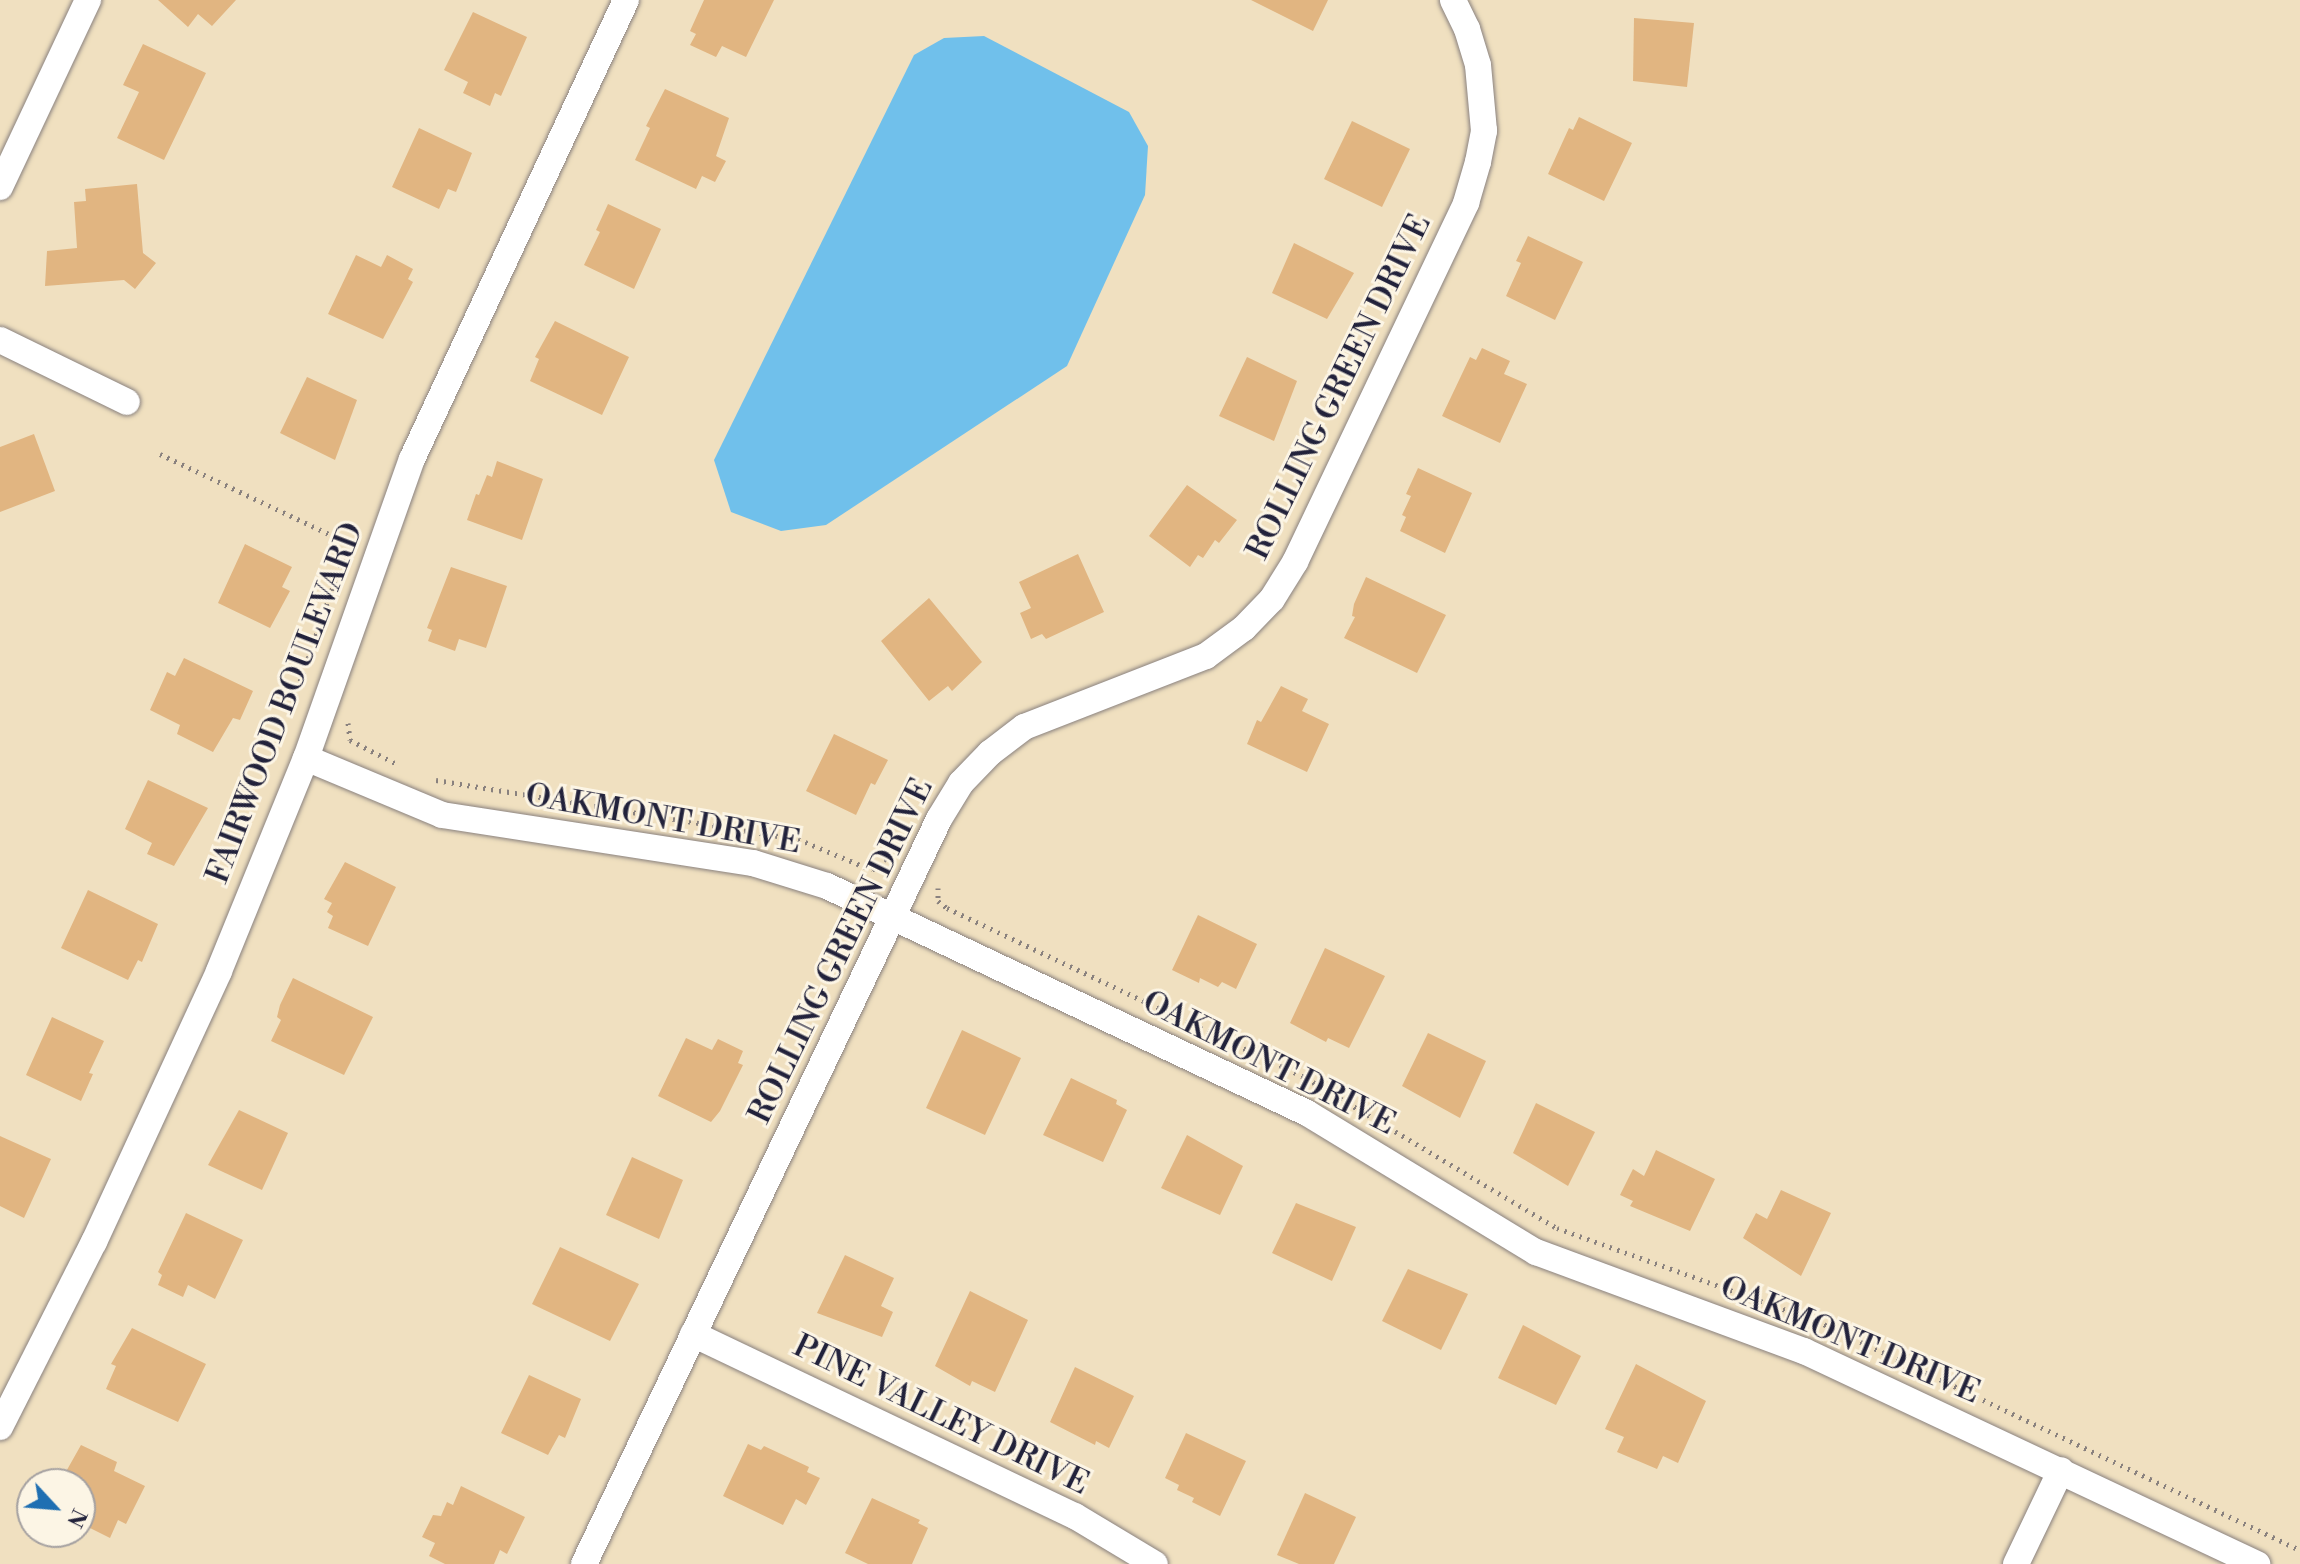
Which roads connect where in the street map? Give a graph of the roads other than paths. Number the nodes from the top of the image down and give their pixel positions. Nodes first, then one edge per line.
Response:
1 (88, 0) edge
2 (626, 0) edge
3 (1453, 0) edge
4 (0, 187) edge
5 (0, 340) edge
6 (127, 402) dead end
7 (306, 758) junction
8 (893, 916) junction
9 (693, 1334) junction
10 (0, 1427) edge
11 (2061, 1470) junction
12 (584, 1564) edge
13 (1155, 1564) edge
14 (2016, 1564) edge
15 (2257, 1564) edge

1 - 4 street
2 - 7 street, FAIRWOOD BOULEVARD
3 - 8 street, ROLLING GREEN DRIVE
5 - 6 street
7 - 8 street, OAKMONT DRIVE
7 - 10 street, FAIRWOOD BOULEVARD
8 - 9 street, ROLLING GREEN DRIVE
8 - 11 street, OAKMONT DRIVE
9 - 12 street, ROLLING GREEN DRIVE
9 - 13 street, PINE VALLEY DRIVE
11 - 14 street
11 - 15 street, OAKMONT DRIVE

